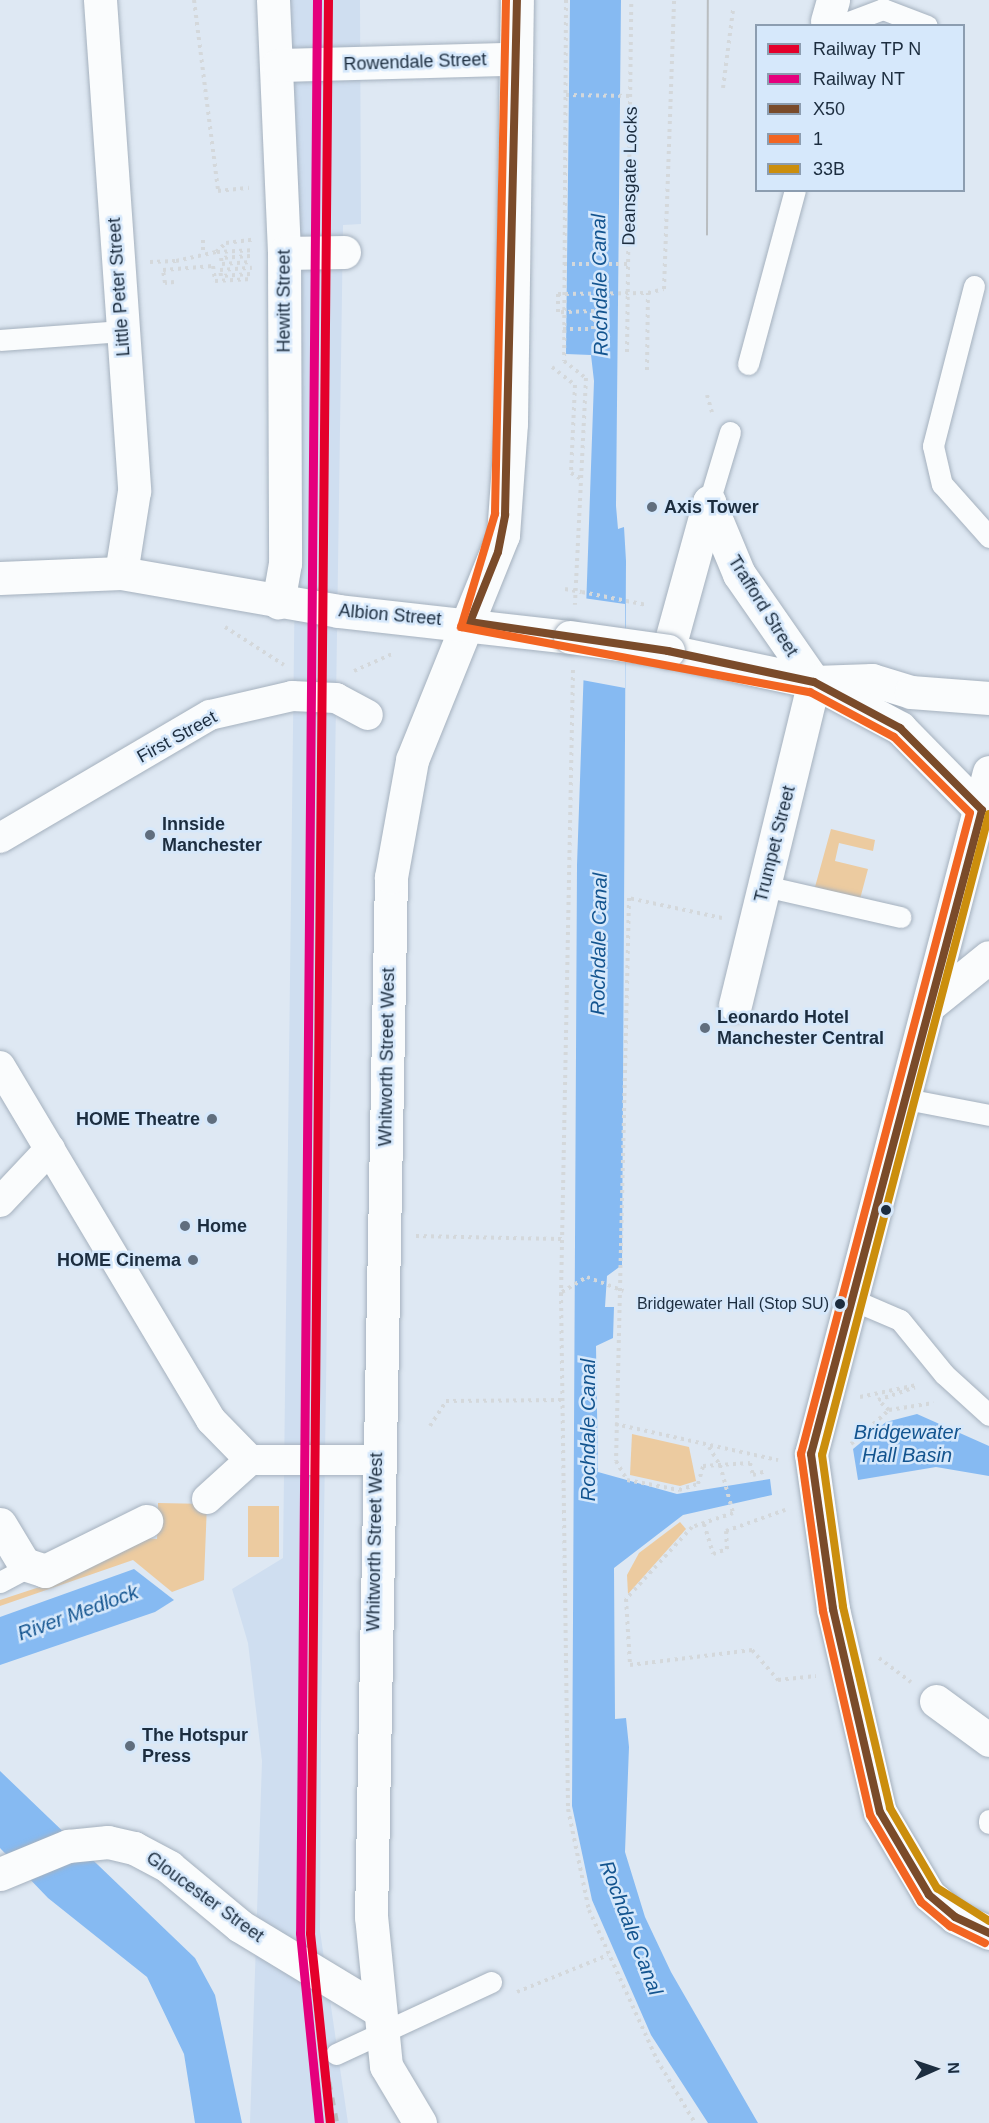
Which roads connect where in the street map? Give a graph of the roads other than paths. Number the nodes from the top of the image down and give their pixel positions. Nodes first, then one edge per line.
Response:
1 (100, 0) edge
2 (273, 0) edge
3 (517, 0) edge
4 (865, 6) edge
5 (833, 15) edge
6 (923, 24) edge
7 (516, 59) junction
8 (278, 64) junction
9 (794, 192) edge
10 (344, 252) dead end
11 (284, 253) junction
12 (974, 286) dead end
13 (122, 331) junction
14 (0, 340) edge
15 (748, 364) dead end
16 (730, 432) dead end
17 (709, 502) junction
18 (989, 537) edge
19 (121, 573) junction
20 (0, 578) edge
21 (278, 602) junction
22 (470, 622) junction
23 (668, 651) junction
24 (814, 682) junction
25 (989, 698) edge
26 (369, 715) dead end
27 (989, 772) edge
28 (986, 815) edge
29 (0, 838) edge
30 (765, 886) junction
31 (900, 917) dead end
32 (989, 957) edge
33 (932, 1003) junction
34 (735, 1005) dead end
35 (0, 1066) edge
36 (906, 1099) junction
37 (989, 1115) edge
38 (50, 1149) junction
39 (0, 1202) edge
40 (851, 1299) junction
41 (989, 1415) edge
42 (250, 1460) junction
43 (376, 1460) junction
44 (207, 1498) dead end
45 (146, 1521) dead end
46 (0, 1524) edge
47 (14, 1575) edge
48 (936, 1701) road end
49 (989, 1740) edge
50 (4, 1871) edge
51 (989, 1933) edge
52 (491, 1982) dead end
53 (378, 2021) junction
54 (336, 2054) dead end
55 (420, 2123) edge

1 - 13 street, Little Peter Street
2 - 8 street, Hewitt Street
3 - 7 street, Whitworth Street West
4 - 5 lane
4 - 6 lane
7 - 8 street, Rowendale Street
7 - 22 street, Whitworth Street West
8 - 11 street, Hewitt Street
9 - 15 lane
10 - 11 street
11 - 21 street, Hewitt Street
12 - 18 lane
13 - 14 lane
13 - 19 street, Little Peter Street
16 - 17 lane
17 - 23 street
17 - 24 street, Trafford Street
19 - 20 street, Albion Street
19 - 21 street, Albion Street
21 - 22 street, Albion Street
22 - 23 street, Albion Street, bridge
22 - 43 street, Whitworth Street West
23 - 24 street, Albion Street
24 - 25 street, Albion Street
24 - 28 street, Albion Street
24 - 30 street, Trumpet Street
26 - 29 street, First Street
27 - 28 street
28 - 33 street
30 - 31 lane
30 - 34 street, Trumpet Street
32 - 33 street
33 - 36 street
35 - 38 street
36 - 37 lane
36 - 40 street
38 - 39 street
38 - 42 street
40 - 41 lane
40 - 51 street
42 - 43 street
42 - 44 street
43 - 53 street, Whitworth Street West
45 - 47 street
46 - 47 street
48 - 49 street
50 - 53 street, Gloucester Street
52 - 53 lane
53 - 54 lane
53 - 55 street, Whitworth Street West

